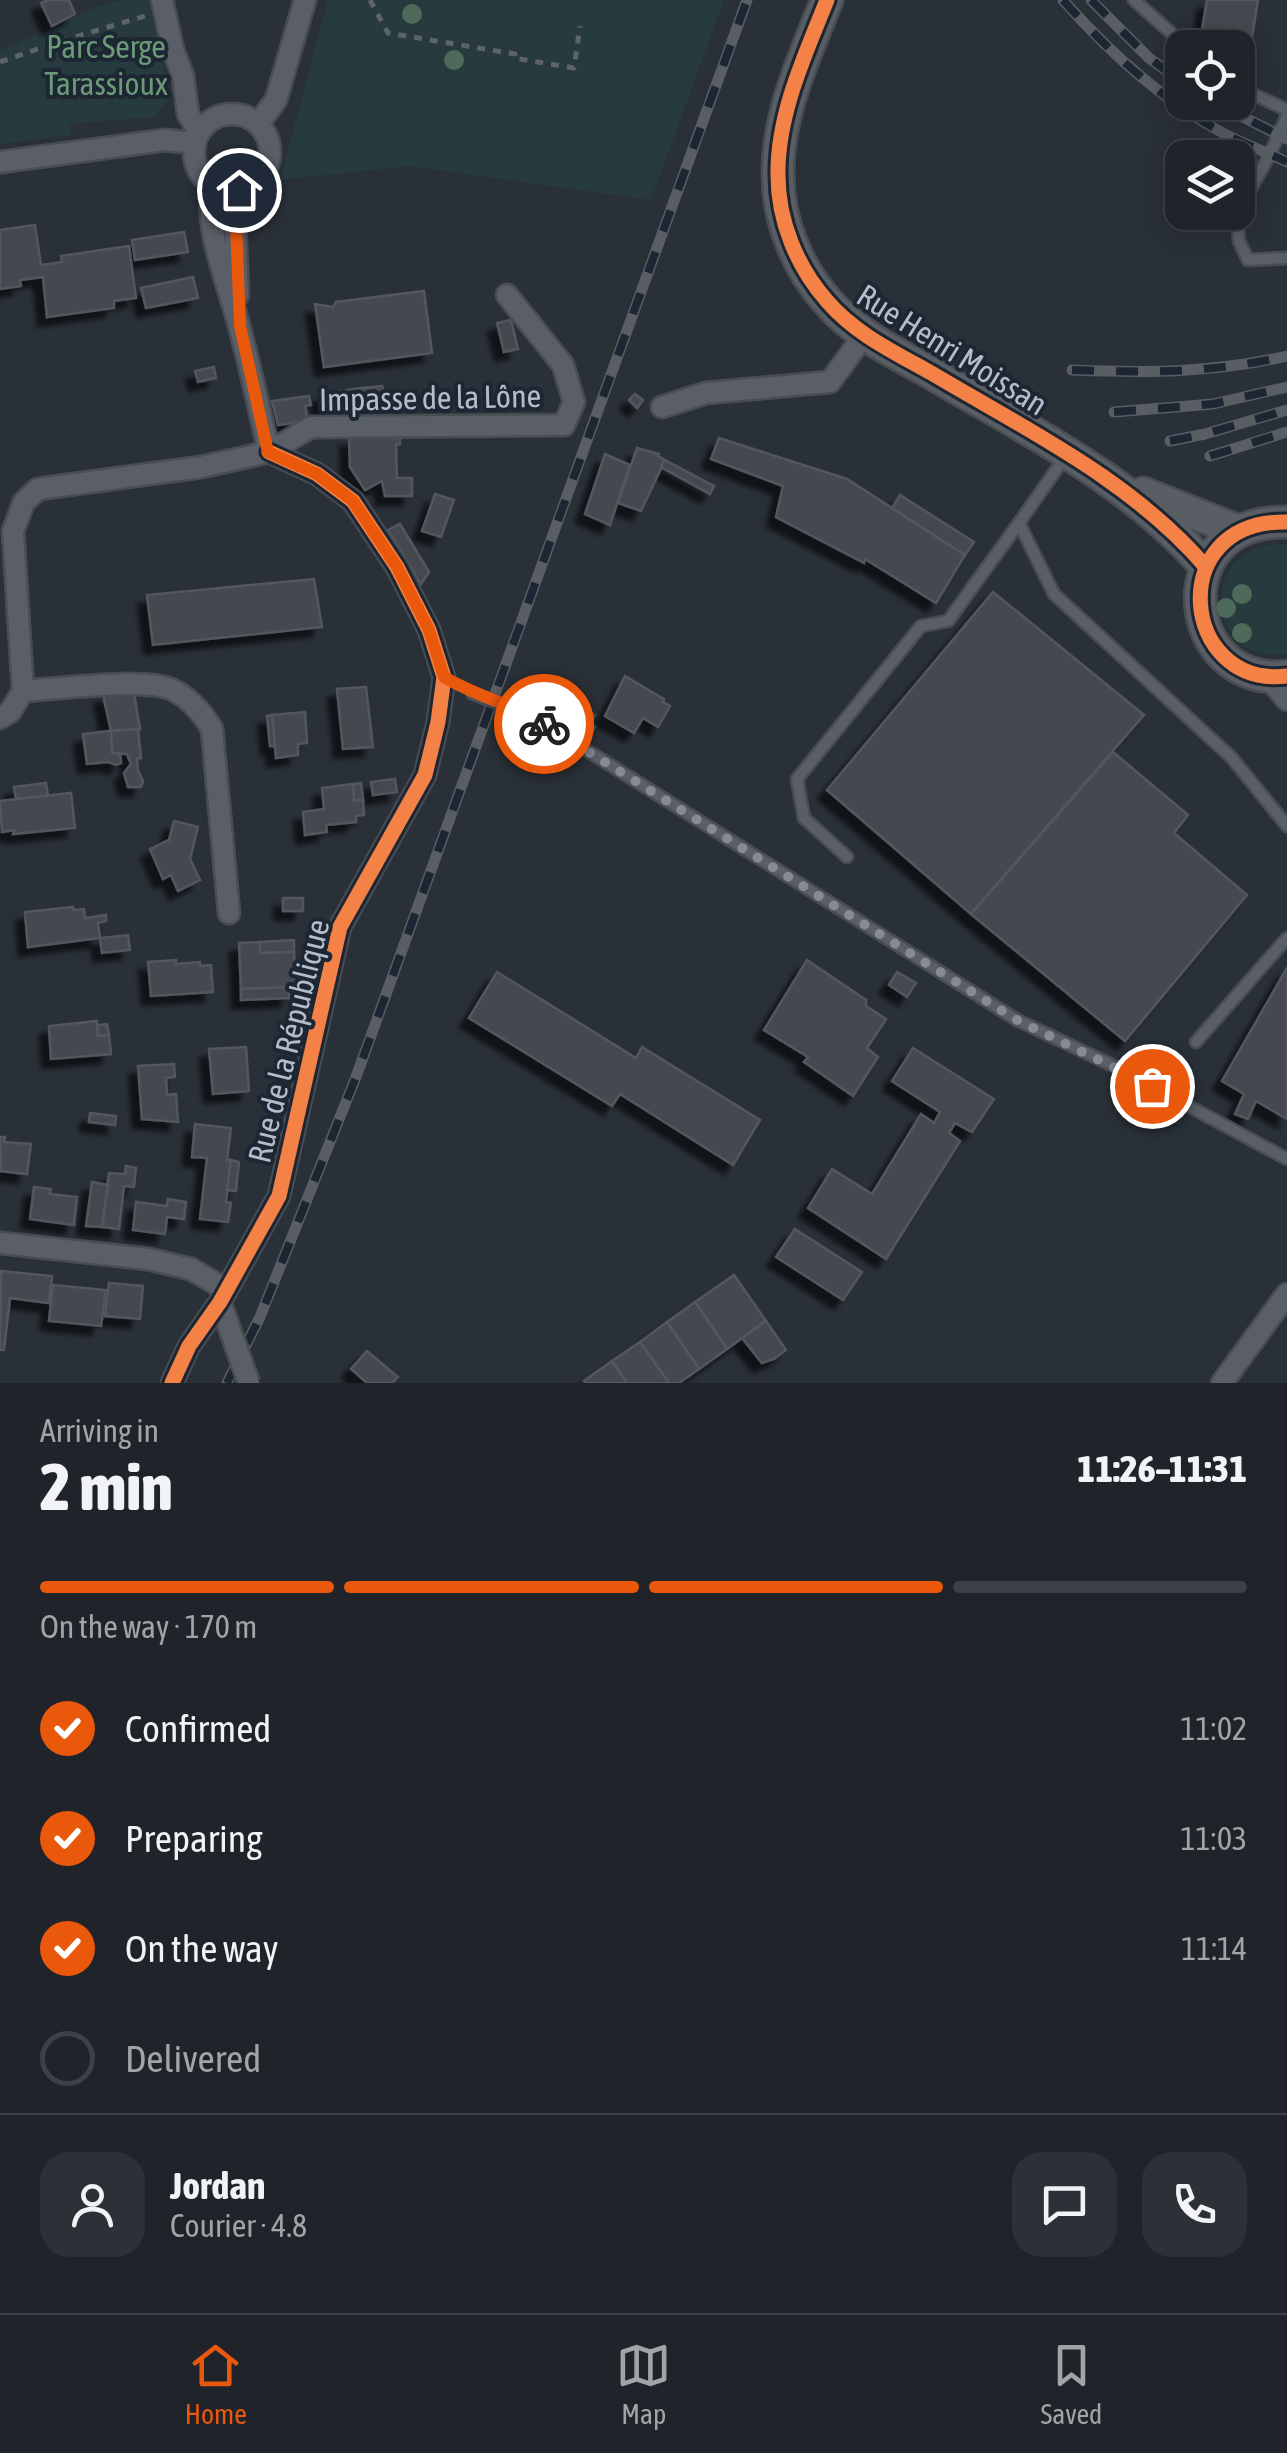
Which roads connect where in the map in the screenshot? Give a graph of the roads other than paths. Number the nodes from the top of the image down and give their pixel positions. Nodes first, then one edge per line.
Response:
1 (304, 0) edge
2 (827, 0) edge
3 (1134, 0) edge
4 (163, 5) edge
5 (1168, 30) edge
6 (1255, 96) edge
7 (1287, 113) edge
8 (258, 124) junction
9 (196, 138) junction
10 (0, 162) edge
11 (1255, 181) edge
12 (212, 186) junction
13 (239, 190) junction
14 (1239, 230) edge
15 (1287, 258) edge
16 (507, 295) dead end
17 (240, 326) junction
18 (864, 334) junction
19 (662, 408) dead end
20 (268, 452) junction
21 (1067, 454) junction
22 (1108, 478) junction
23 (1287, 522) edge
24 (1019, 523) junction
25 (1239, 531) junction
26 (1206, 567) junction
27 (1277, 676) edge
28 (444, 677) junction
29 (22, 691) junction
30 (1287, 700) edge
31 (0, 718) edge
32 (1287, 826) edge
33 (846, 857) dead end
34 (229, 913) dead end
35 (1287, 938) edge
36 (1196, 1042) dead end
37 (1287, 1159) edge
38 (0, 1243) edge
39 (1287, 1294) edge
40 (224, 1296) junction
41 (172, 1383) edge
42 (249, 1383) edge
43 (1222, 1383) edge

1 - 8 street
2 - 18 street, Rue Henri Moissan
3 - 5 lane
4 - 9 street
6 - 7 lane
7 - 11 lane
8 - 9 street
8 - 13 street
9 - 10 street
9 - 12 street
12 - 13 street
12 - 17 street
13 - 17 street
14 - 15 lane
16 - 20 street, Impasse de la Lône
17 - 20 street
18 - 19 street
18 - 21 street, Rue Henri Moissan
20 - 28 street, Rue de la République
20 - 29 street
21 - 22 street, Rue Henri Moissan
21 - 24 lane
22 - 25 street, Rue Henri Moissan
22 - 26 street, Rue Henri Moissan
23 - 25 street
24 - 32 lane
24 - 33 lane
25 - 26 street
26 - 27 street
27 - 30 street
28 - 37 lane, bridge
28 - 40 street, Rue de la République
29 - 31 street
29 - 34 street
35 - 36 lane
38 - 40 street
39 - 43 street
40 - 41 street, Rue de la République
40 - 42 street, bridge

